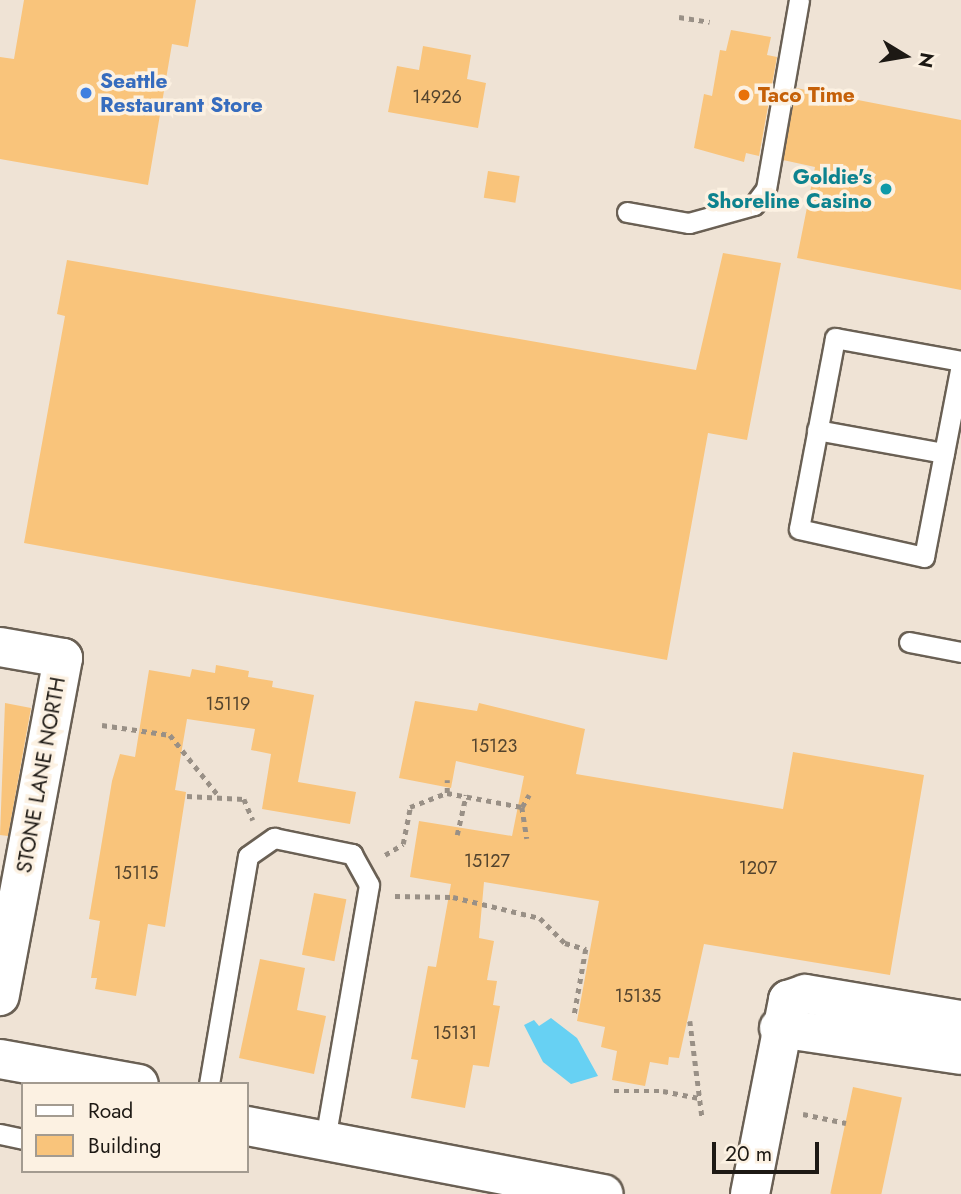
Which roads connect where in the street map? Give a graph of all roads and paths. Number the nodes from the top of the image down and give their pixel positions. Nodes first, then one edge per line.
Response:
1 (799, 0) edge
2 (679, 17) dead end
3 (710, 22) dead end
4 (627, 212) dead end
5 (961, 362) edge
6 (817, 430) junction
7 (944, 453) junction
8 (909, 642) dead end
9 (0, 647) edge
10 (961, 652) edge
11 (102, 725) dead end
12 (447, 780) dead end
13 (447, 793) junction
14 (466, 795) junction
15 (529, 795) dead end
16 (187, 796) dead end
17 (218, 796) junction
18 (244, 799) dead end
19 (522, 807) junction
20 (457, 835) dead end
21 (527, 839) dead end
22 (403, 844) dead end
23 (419, 899) dead end
24 (0, 996) edge
25 (574, 1017) dead end
26 (961, 1020) edge
27 (690, 1021) dead end
28 (779, 1028) junction
29 (961, 1055) edge
30 (0, 1059) edge
31 (128, 1082) edge
32 (209, 1082) edge
33 (614, 1091) dead end
34 (699, 1098) junction
35 (702, 1116) dead end
36 (816, 1117) dead end
37 (846, 1123) dead end
38 (248, 1126) edge
39 (0, 1134) edge
40 (21, 1139) edge
41 (325, 1141) junction
42 (604, 1194) edge
43 (750, 1194) edge

1 - 4 lane
2 - 3 path
5 - 6 lane
5 - 7 lane
6 - 7 lane
6 - 7 lane
8 - 10 lane
9 - 24 street, STONE LANE NORTH
11 - 17 path
12 - 13 path
13 - 14 path
13 - 22 path
14 - 19 path
14 - 20 path
15 - 19 path
16 - 17 path
17 - 18 path
19 - 21 path
23 - 25 path
26 - 28 street
27 - 34 path
28 - 29 street
28 - 43 street
30 - 31 street
32 - 41 lane
33 - 34 path
34 - 35 path
36 - 37 path
38 - 41 street
39 - 40 lane
41 - 42 street

